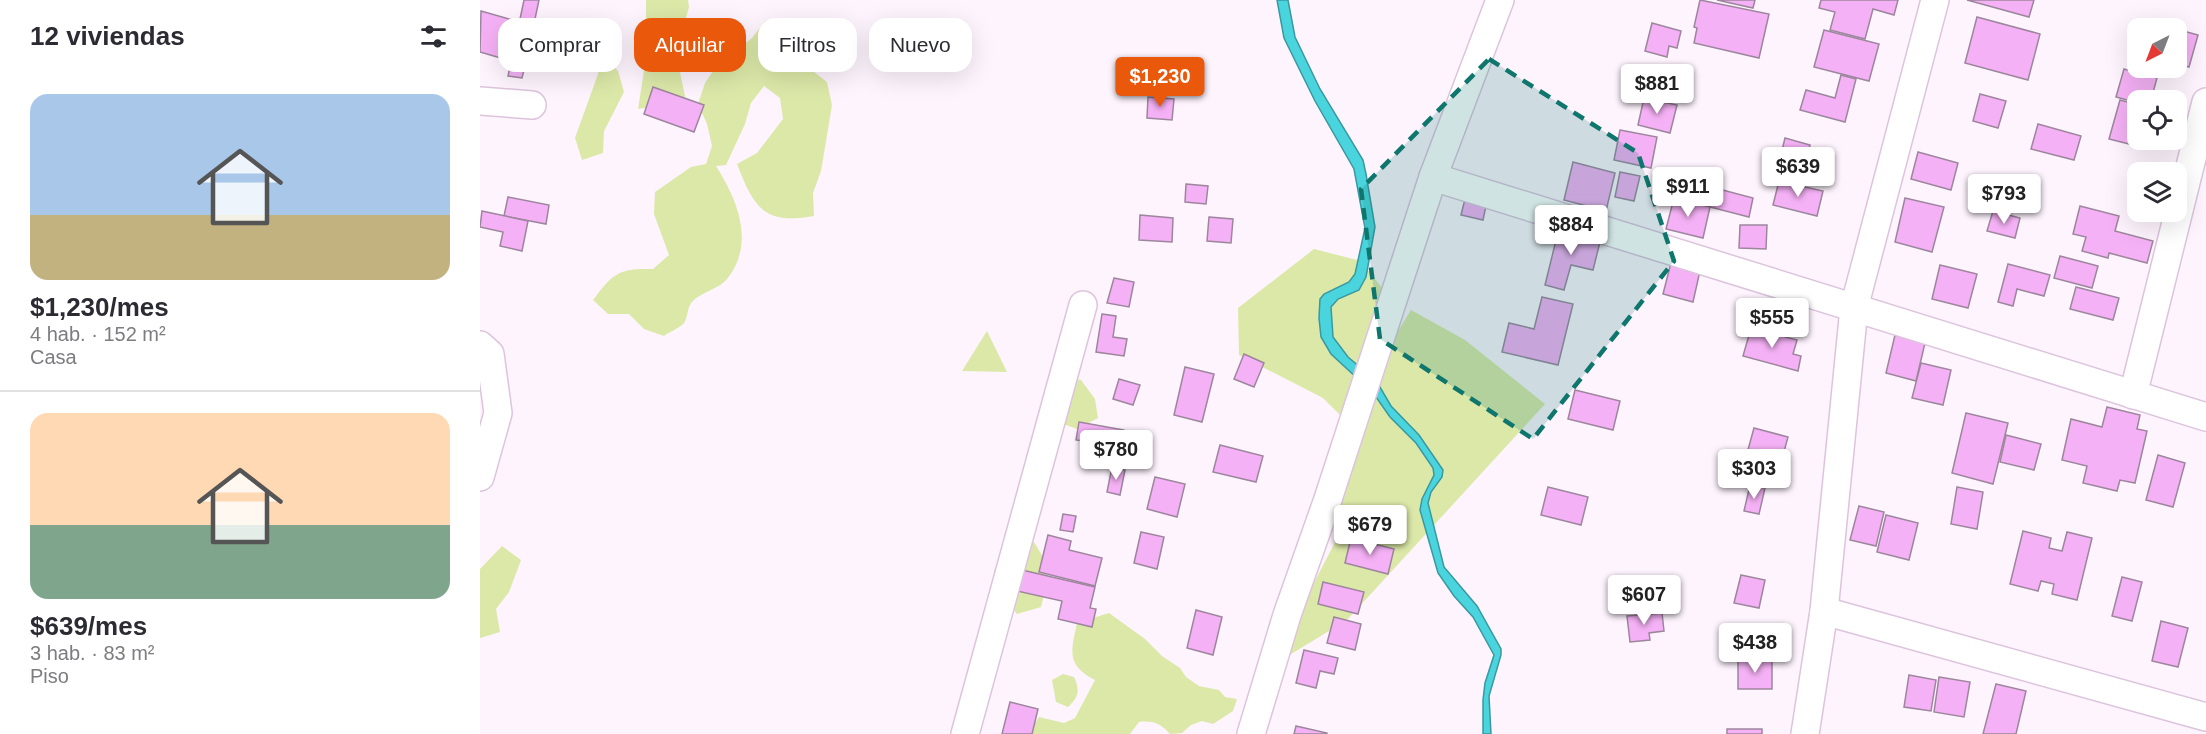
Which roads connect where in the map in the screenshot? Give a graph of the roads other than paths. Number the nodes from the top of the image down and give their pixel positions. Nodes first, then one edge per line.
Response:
1 (1500, 0) edge
2 (1935, 0) edge
3 (480, 101) edge
4 (2206, 102) edge
5 (532, 105) dead end
6 (1433, 177) junction
7 (1083, 305) dead end
8 (1854, 308) junction
9 (480, 345) edge
10 (2133, 395) junction
11 (2206, 417) edge
12 (480, 477) edge
13 (1824, 611) junction
14 (2206, 717) edge
15 (965, 734) edge
16 (1251, 734) edge
17 (1805, 734) edge

1 - 6 street
2 - 8 street
3 - 5 street
4 - 10 street
6 - 8 street
6 - 16 street
7 - 15 street
8 - 10 street
8 - 13 street
9 - 12 street
10 - 11 street
13 - 14 street
13 - 17 street

